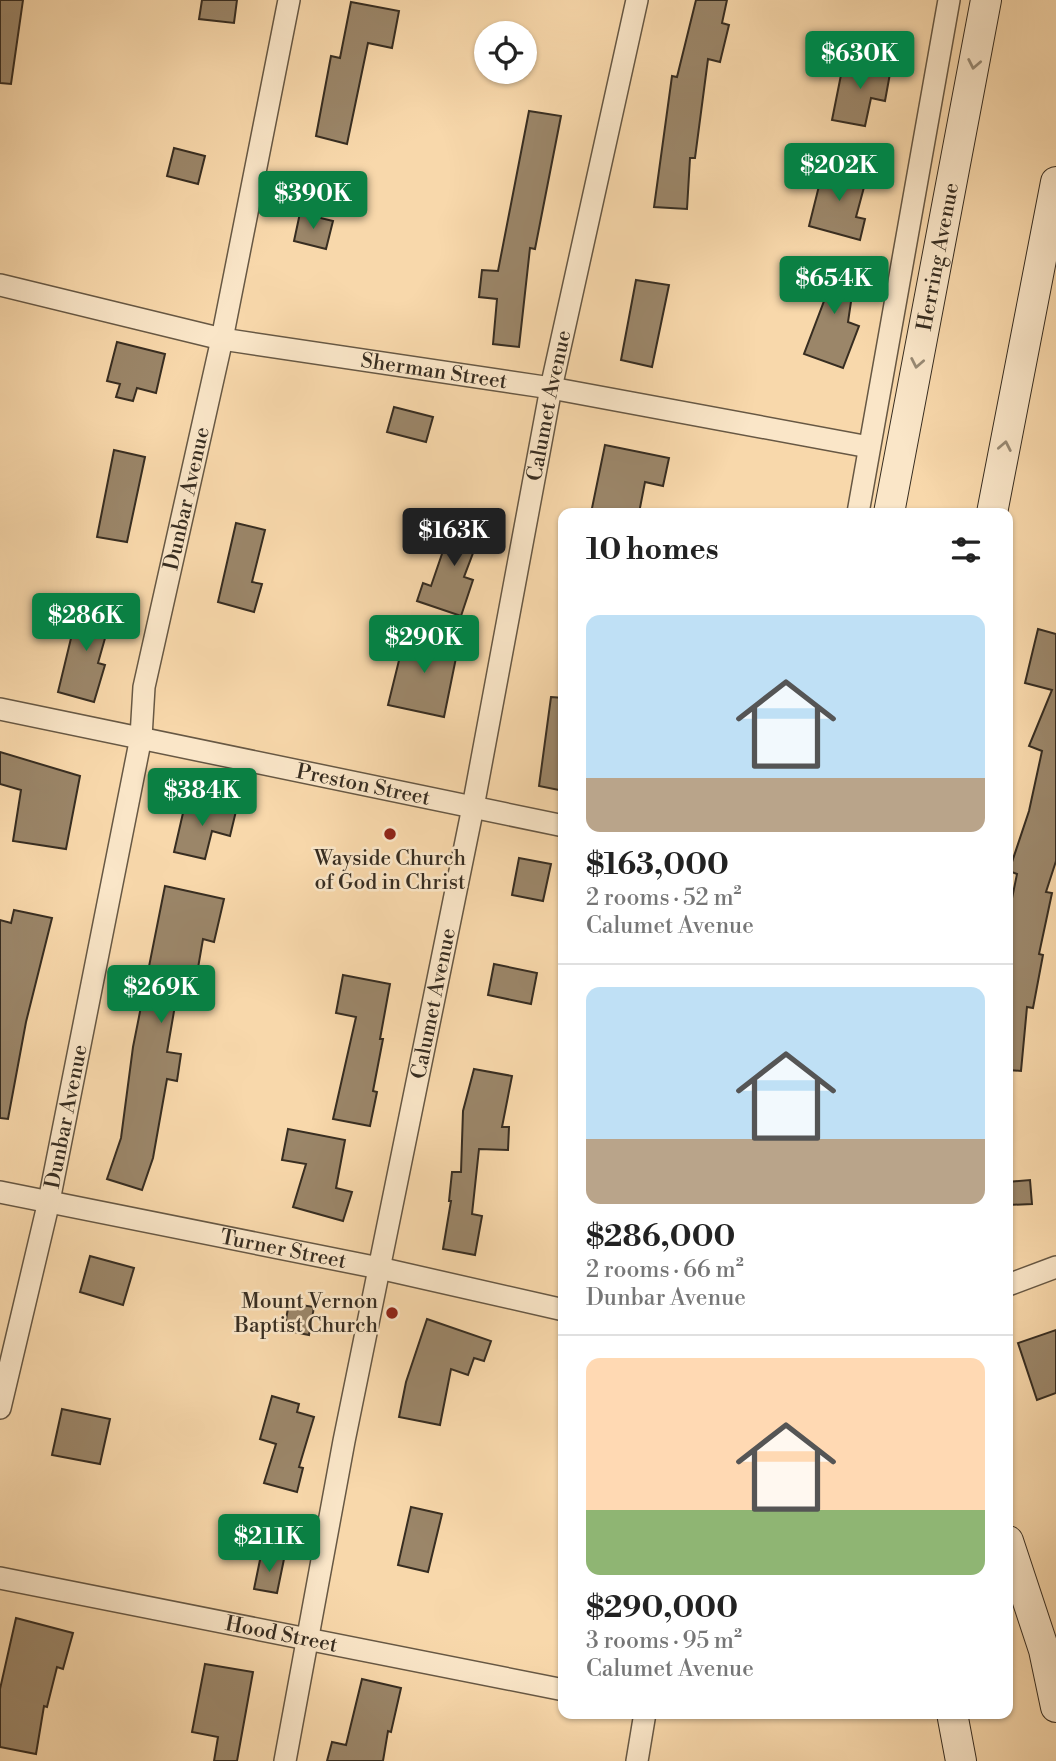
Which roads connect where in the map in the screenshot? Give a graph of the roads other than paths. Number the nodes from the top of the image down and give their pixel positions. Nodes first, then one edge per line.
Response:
1 (289, 0) edge
2 (637, 0) edge
3 (949, 0) edge
4 (986, 0) edge
5 (1056, 182) edge
6 (0, 285) edge
7 (222, 339) junction
8 (551, 388) junction
9 (869, 447) junction
10 (859, 508) edge
11 (890, 508) edge
12 (993, 508) edge
13 (0, 709) edge
14 (141, 737) junction
15 (472, 807) junction
16 (558, 825) edge
17 (0, 1192) edge
18 (49, 1200) junction
19 (1056, 1267) edge
20 (379, 1268) junction
21 (1013, 1283) edge
22 (558, 1309) edge
23 (0, 1408) edge
24 (1013, 1556) edge
25 (0, 1578) edge
26 (309, 1638) junction
27 (558, 1689) edge
28 (1056, 1707) edge
29 (644, 1719) edge
30 (953, 1719) edge
31 (285, 1761) edge
32 (636, 1761) edge
33 (961, 1761) edge

1 - 7 street, Dunbar Avenue
2 - 8 street, Calumet Avenue
3 - 9 street
4 -> 11 main road, Herring Avenue
12 -> 5 main road
6 - 7 street, Sherman Street
7 - 8 street, Sherman Street
7 - 14 street, Dunbar Avenue
8 - 9 street, Sherman Street
8 - 15 street, Calumet Avenue
9 - 10 street
13 - 14 street, Preston Street
14 - 15 street, Preston Street
14 - 18 street, Dunbar Avenue
15 - 16 street, Preston Street
15 - 20 street, Calumet Avenue
17 - 18 street, Turner Street
18 - 20 street, Turner Street
18 - 23 street, Dunbar Avenue
19 - 21 street
20 - 22 street, Turner Street
20 - 26 street, Calumet Avenue
24 - 28 main road
25 - 26 street, Hood Street
26 - 27 street, Hood Street
26 - 31 street, Calumet Avenue
29 - 32 street
30 - 33 main road

